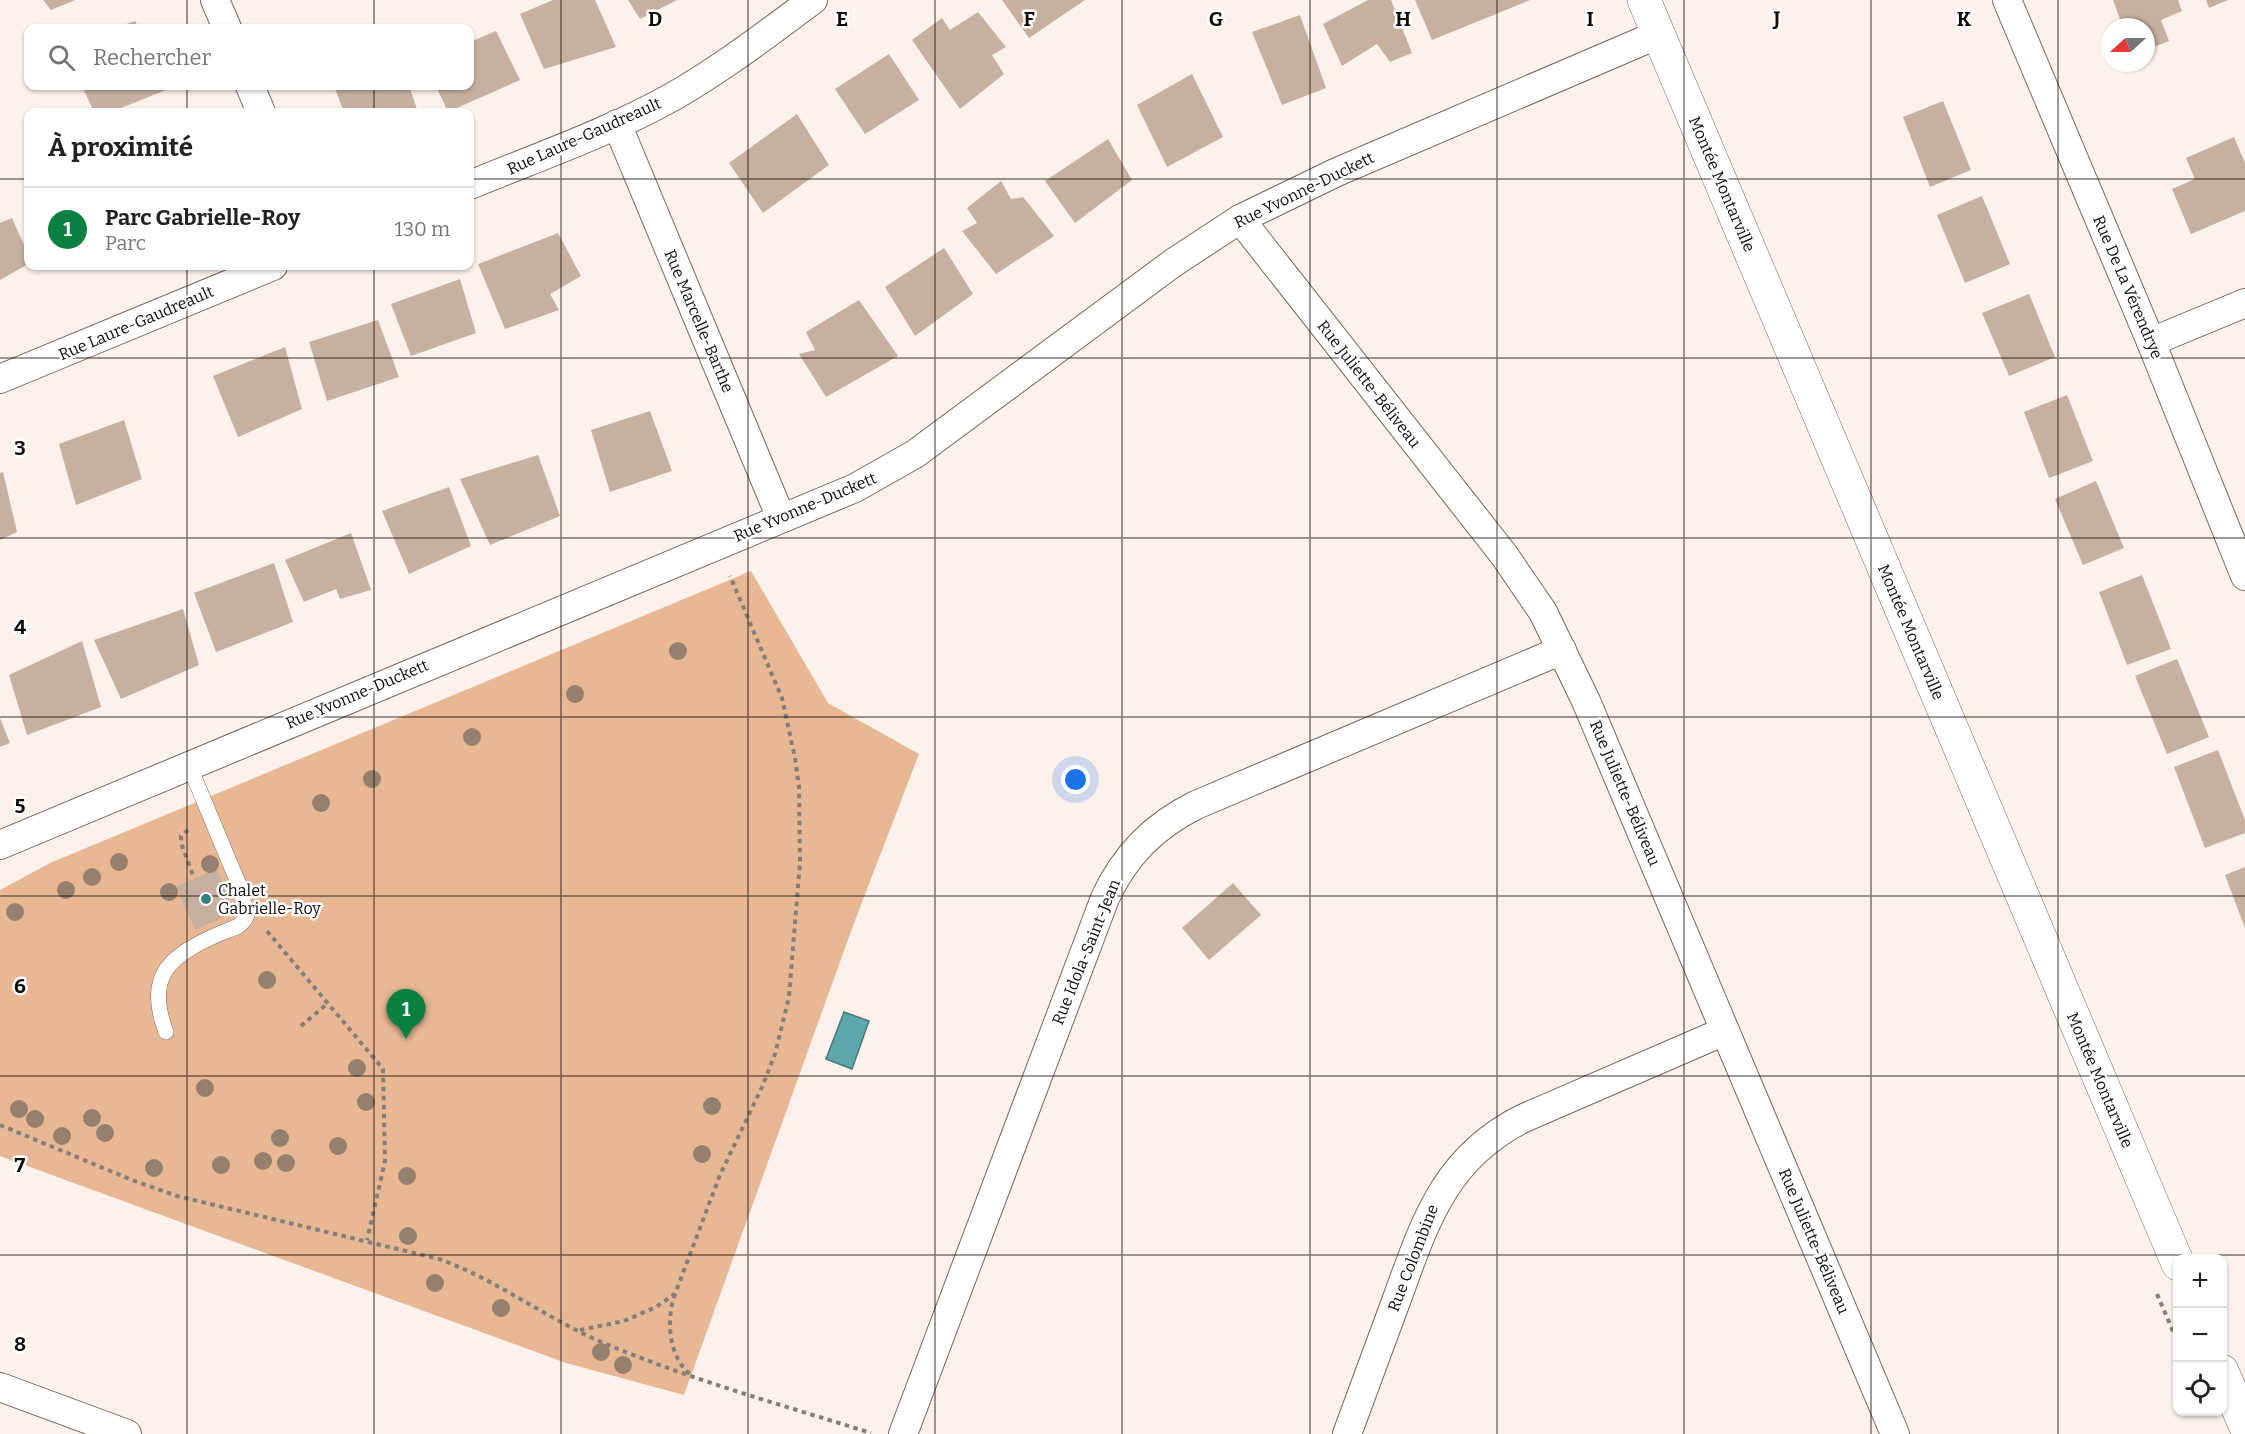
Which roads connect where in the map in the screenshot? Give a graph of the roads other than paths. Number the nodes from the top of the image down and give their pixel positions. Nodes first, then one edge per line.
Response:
1 (215, 0) edge
2 (813, 0) edge
3 (1644, 0) edge
4 (2007, 0) edge
5 (225, 24) edge
6 (1659, 34) junction
7 (252, 90) edge
8 (259, 108) edge
9 (617, 124) junction
10 (474, 183) edge
11 (1240, 219) junction
12 (263, 270) edge
13 (2245, 303) edge
14 (2151, 342) junction
15 (0, 379) edge
16 (781, 518) junction
17 (2245, 576) edge
18 (1562, 650) junction
19 (189, 765) junction
20 (0, 845) edge
21 (1725, 1031) junction
22 (166, 1032) dead end
23 (2174, 1254) edge
24 (2227, 1381) edge
25 (0, 1387) edge
26 (2245, 1425) edge
27 (127, 1434) edge
28 (903, 1434) edge
29 (1347, 1434) edge
30 (1895, 1434) edge

1 - 5 street
2 - 9 street, Rue Laure-Gaudreault
3 - 6 street, Montée Montarville
4 - 14 street, Rue De La Vérendrye
6 - 11 street, Rue Yvonne-Duckett
6 - 23 street, Montée Montarville
7 - 8 street
9 - 10 street, Rue Laure-Gaudreault
9 - 16 street, Rue Marcelle-Barthe
11 - 16 street, Rue Yvonne-Duckett
11 - 18 street, Rue Juliette-Béliveau
12 - 15 street, Rue Laure-Gaudreault
13 - 14 street
14 - 17 street, Rue De La Vérendrye
16 - 19 street, Rue Yvonne-Duckett
18 - 21 street, Rue Juliette-Béliveau
18 - 28 street, Rue Idola-Saint-Jean
19 - 20 street, Rue Yvonne-Duckett
19 - 22 lane
21 - 29 street, Rue Colombine
21 - 30 street, Rue Juliette-Béliveau
24 - 26 street
25 - 27 street

